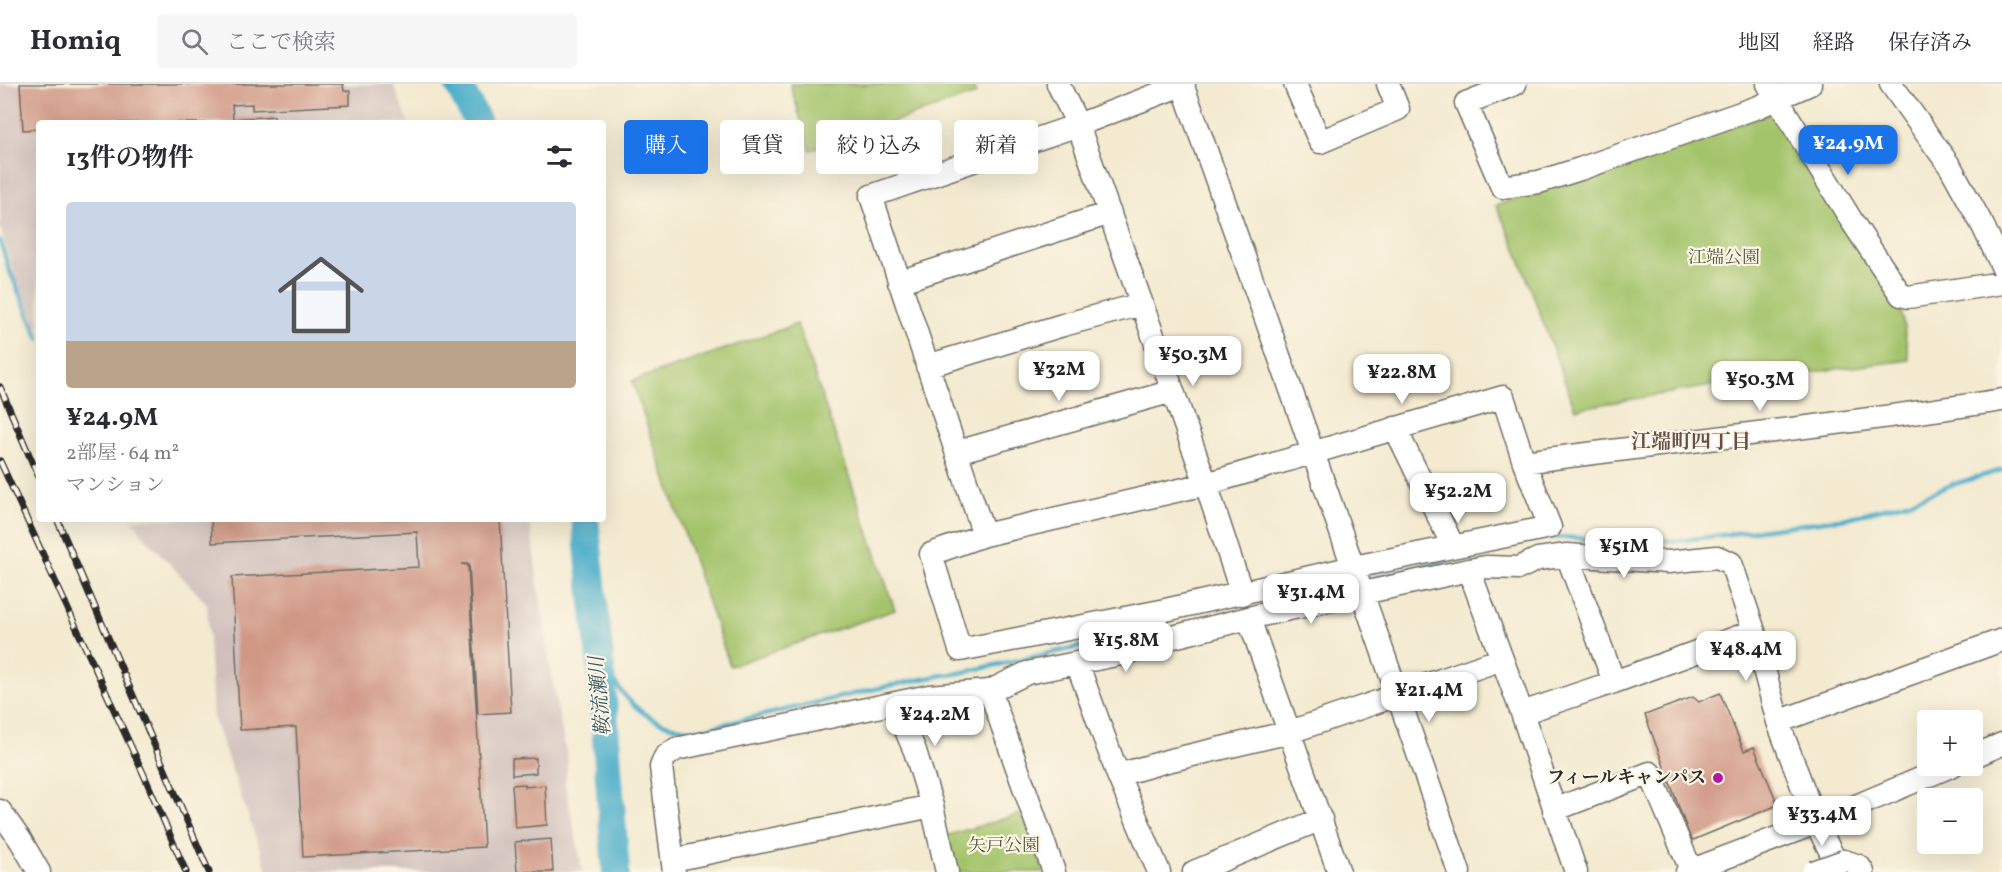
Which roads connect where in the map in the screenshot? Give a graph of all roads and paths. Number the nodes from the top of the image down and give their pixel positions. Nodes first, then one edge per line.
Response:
1 (1058, 84) edge
2 (1183, 84) edge
3 (1295, 84) edge
4 (1388, 84) edge
5 (1515, 84) edge
6 (1810, 84) edge
7 (1891, 84) edge
8 (1772, 91) edge
9 (1078, 124) junction
10 (1110, 213) junction
11 (2002, 267) edge
12 (899, 282) junction
13 (2002, 283) edge
14 (1142, 304) junction
15 (927, 366) junction
16 (1173, 391) junction
17 (2002, 400) edge
18 (1395, 428) junction
19 (957, 452) junction
20 (1312, 452) junction
21 (1524, 462) junction
22 (1206, 484) junction
23 (984, 536) junction
24 (1452, 546) junction
25 (1567, 555) junction
26 (1469, 570) junction
27 (1359, 581) junction
28 (1242, 594) junction
29 (1249, 619) junction
30 (1754, 631) junction
31 (2002, 640) edge
32 (1502, 659) junction
33 (1077, 663) junction
34 (1614, 682) junction
35 (990, 691) junction
36 (1397, 694) junction
37 (895, 705) junction
38 (1522, 713) junction
39 (1778, 722) junction
40 (1290, 732) junction
41 (2002, 744) edge
42 (1983, 752) edge
43 (1118, 775) junction
44 (1926, 776) edge
45 (932, 806) junction
46 (1554, 810) junction
47 (0, 811) edge
48 (1321, 819) junction
49 (1815, 822) junction
50 (673, 866) edge
51 (1849, 868) edge
52 (1689, 871) edge
53 (39, 872) edge
54 (947, 872) edge
55 (1054, 872) edge
56 (1159, 872) edge
57 (1194, 872) edge
58 (1339, 872) edge
59 (1459, 872) edge
60 (1576, 872) edge
61 (1813, 872) edge

1 - 9 street
2 - 9 street
2 - 20 street
3 - 4 street
5 - 8 street
6 - 8 street
7 - 11 street
8 - 13 street
9 - 10 street
9 - 12 street
10 - 12 street
10 - 14 street
12 - 15 street
14 - 15 street
14 - 16 street
15 - 19 street
16 - 19 street
16 - 22 street
17 - 21 street
18 - 20 street
18 - 21 street
18 - 24 street
19 - 23 street
20 - 22 street
20 - 27 street
21 - 24 street
22 - 23 street
22 - 28 street
23 - 28 street
24 - 27 street
25 - 26 street
25 - 30 street
25 - 34 street
26 - 27 street
26 - 32 street
27 - 28 street
27 - 29 street
27 - 36 street
29 - 33 street
29 - 40 street
30 - 34 street
30 - 39 street
31 - 39 street
32 - 36 street
32 - 38 street
33 - 35 street
33 - 43 street
34 - 38 street
35 - 37 street
35 - 55 street
36 - 40 street
36 - 59 street
37 - 45 street
37 - 50 street
38 - 46 street
39 - 49 street
40 - 43 street
40 - 48 street
41 - 42 street
43 - 56 street
44 - 49 street
45 - 50 street
45 - 54 street
46 - 52 street
46 - 60 street
47 - 53 street
48 - 57 street
48 - 58 street
49 - 51 street
49 - 52 street
51 - 61 street, bridge

